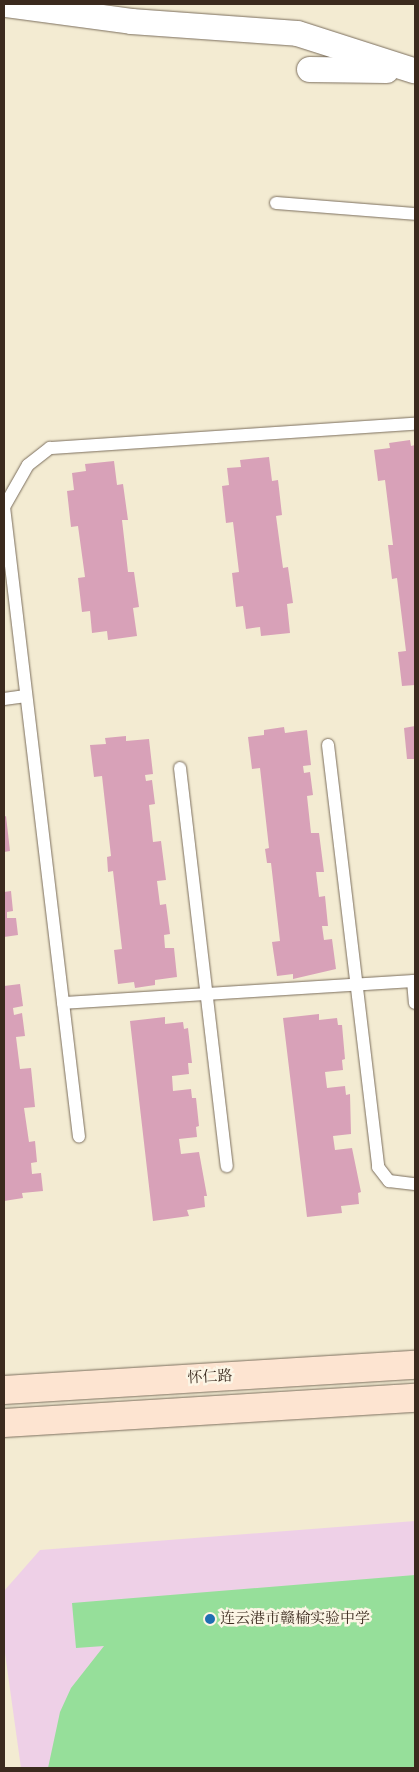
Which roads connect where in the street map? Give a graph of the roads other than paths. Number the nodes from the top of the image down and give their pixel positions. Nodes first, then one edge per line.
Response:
1 (6, 4) edge
2 (309, 69) dead end
3 (414, 70) edge
4 (276, 203) dead end
5 (415, 214) edge
6 (415, 424) edge
7 (4, 507) edge
8 (26, 696) junction
9 (4, 699) edge
10 (328, 745) dead end
11 (180, 768) dead end
12 (414, 981) edge
13 (356, 985) junction
14 (206, 994) junction
15 (63, 1003) junction
16 (415, 1003) edge
17 (79, 1137) dead end
18 (227, 1166) dead end
19 (415, 1184) edge
20 (415, 1365) edge
21 (4, 1390) edge
22 (415, 1398) edge
23 (4, 1423) edge

1 - 3 street
2 - 3 street
4 - 5 lane
6 - 7 lane
7 - 8 lane
8 - 9 lane
8 - 15 lane
10 - 13 lane
11 - 14 lane
12 - 13 lane
12 - 16 lane
13 - 14 lane
13 - 19 lane
14 - 15 lane
14 - 18 lane
15 - 17 lane
20 - 21 main road, 怀仁路
22 - 23 main road

